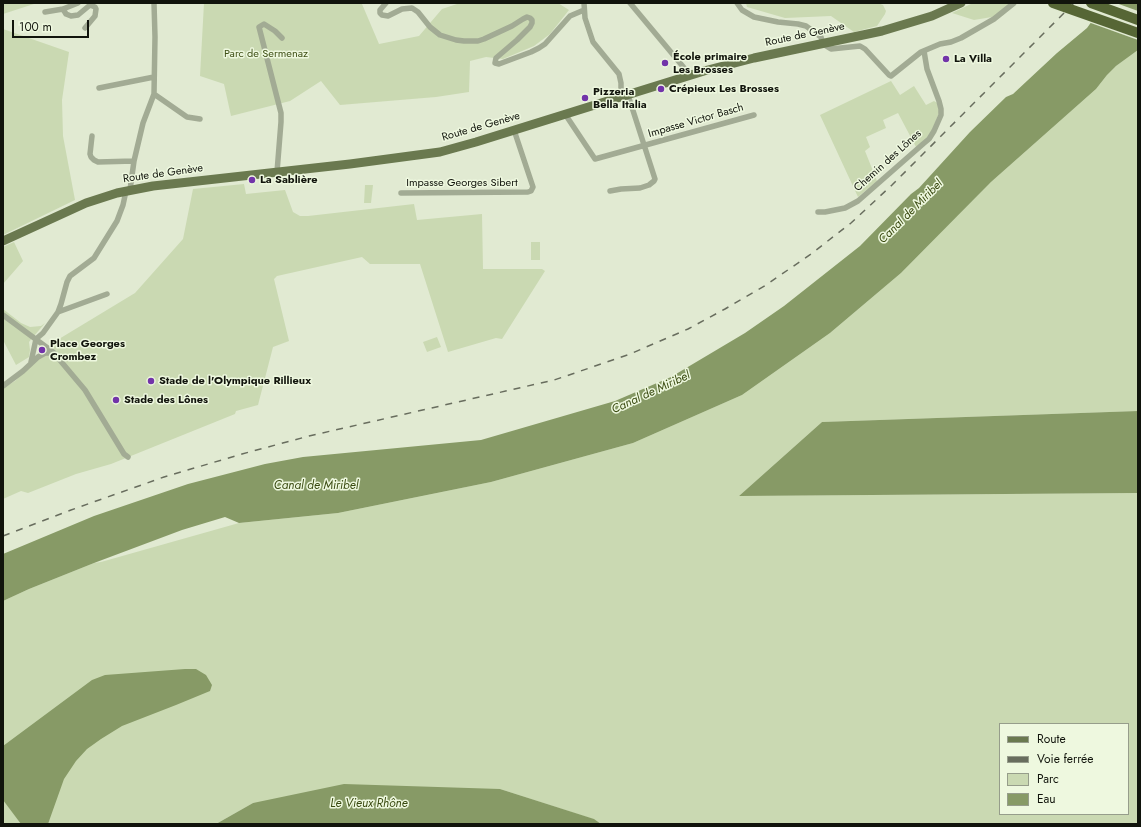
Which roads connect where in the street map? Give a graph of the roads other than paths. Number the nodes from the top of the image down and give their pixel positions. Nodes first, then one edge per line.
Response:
1 (78, 3) edge
2 (154, 3) edge
3 (386, 3) edge
4 (584, 3) edge
5 (630, 3) edge
6 (737, 3) edge
7 (961, 3) edge
8 (1014, 3) edge
9 (1053, 3) edge
10 (1091, 3) edge
11 (63, 9) junction
12 (584, 10) junction
13 (45, 12) dead end
14 (1138, 20) edge
15 (85, 28) dead end
16 (1138, 33) edge
17 (282, 38) dead end
18 (823, 44) junction
19 (924, 51) junction
20 (690, 75) junction
21 (154, 77) junction
22 (98, 88) dead end
23 (154, 94) junction
24 (624, 96) junction
25 (565, 114) junction
26 (754, 115) dead end
27 (200, 120) dead end
28 (514, 130) junction
29 (92, 136) dead end
30 (644, 146) junction
31 (134, 161) junction
32 (277, 172) junction
33 (128, 190) junction
34 (610, 190) dead end
35 (401, 193) dead end
36 (818, 212) dead end
37 (3, 241) edge
38 (107, 294) dead end
39 (58, 312) junction
40 (3, 315) edge
41 (36, 339) junction
42 (54, 353) junction
43 (31, 362) junction
44 (3, 386) edge
45 (128, 457) dead end

1 - 11 street
2 - 21 street
3 - 12 street
4 - 12 street
5 - 20 street
6 - 18 street
7 - 18 main road, Route de Genève
8 - 19 street
9 - 16 highway, bridge
10 - 14 highway
11 - 13 street
11 - 15 street
12 - 24 street
17 - 32 street
18 - 19 street
18 - 20 main road, Route de Genève
19 - 36 street, Chemin des Lônes
20 - 24 main road, Route de Genève
21 - 22 street
21 - 23 street
23 - 27 street
23 - 31 street
24 - 25 main road, Route de Genève
24 - 30 street
25 - 28 main road, Route de Genève
25 - 30 street, Impasse Victor Basch
26 - 30 street, Impasse Victor Basch
28 - 32 main road, Route de Genève
28 - 35 street, Impasse Georges Sibert
29 - 31 street
30 - 34 street
31 - 33 street
32 - 33 main road, Route de Genève
33 - 37 main road, Route de Genève
33 - 39 street
38 - 39 street
39 - 41 street
40 - 41 street
41 - 42 street
41 - 43 street
42 - 43 street
42 - 45 street
43 - 44 street

